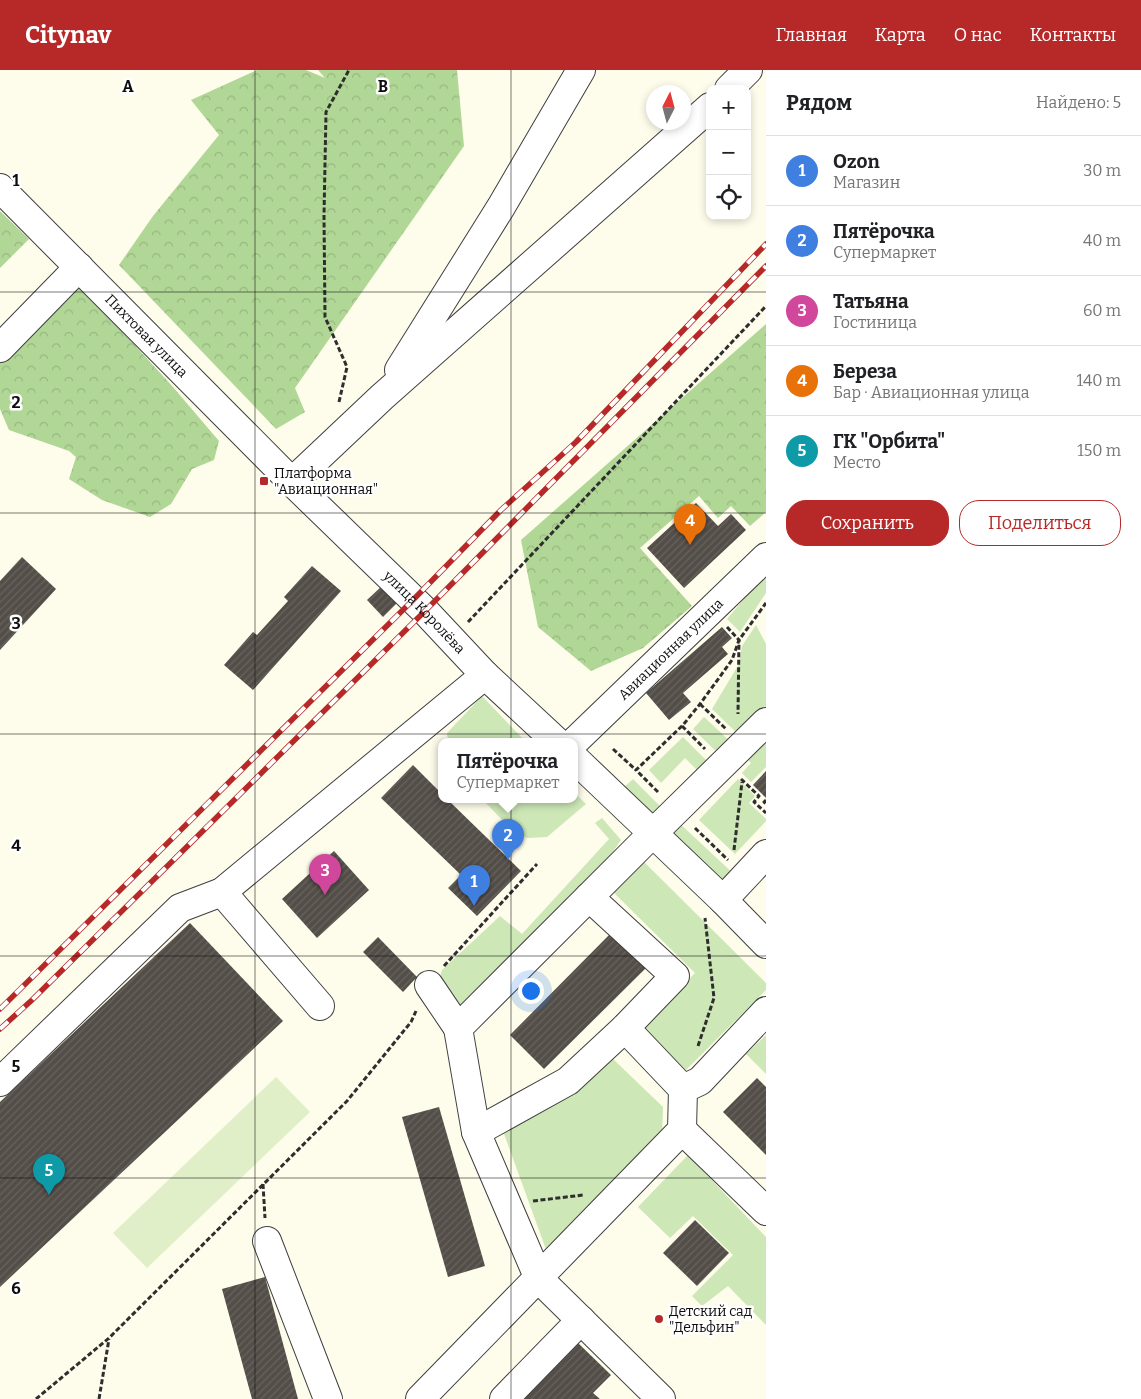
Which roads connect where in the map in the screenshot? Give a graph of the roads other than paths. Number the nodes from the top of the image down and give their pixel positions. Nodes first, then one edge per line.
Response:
1 (581, 70) edge
2 (748, 70) edge
3 (733, 85) edge
4 (706, 110) edge
5 (0, 188) edge
6 (79, 267) junction
7 (0, 348) edge
8 (382, 397) junction
9 (292, 482) junction
10 (766, 557) edge
11 (485, 675) junction
12 (766, 722) edge
13 (553, 738) edge
14 (578, 738) edge
15 (578, 762) edge
16 (652, 834) junction
17 (766, 854) edge
18 (222, 892) junction
19 (589, 897) junction
20 (713, 907) junction
21 (766, 944) edge
22 (429, 985) road end
23 (320, 1006) dead end
24 (766, 1011) edge
25 (458, 1028) junction
26 (625, 1028) junction
27 (0, 1082) edge
28 (683, 1089) junction
29 (682, 1130) junction
30 (476, 1132) junction
31 (766, 1211) edge
32 (267, 1241) road end
33 (539, 1279) junction
34 (581, 1320) junction
35 (328, 1399) edge
36 (420, 1399) edge
37 (504, 1399) edge
38 (661, 1399) edge

1 - 8 street
2 - 3 street
4 - 8 street
5 - 6 street, Пихтовая улица
6 - 7 street
6 - 9 street, Пихтовая улица
8 - 9 street
9 - 11 street, улица Королёва
10 - 14 street, Авиационная улица
11 - 13 street, улица Королёва
11 - 18 street
12 - 16 street
15 - 16 street
16 - 19 street
16 - 20 street
17 - 20 street
18 - 23 street
18 - 27 street
19 - 25 street
19 - 26 street
20 - 21 street
22 - 25 street
24 - 28 street
25 - 30 street
26 - 28 street
26 - 30 street
28 - 29 street
29 - 31 street
29 - 33 street
30 - 33 street
32 - 35 street
33 - 34 street
33 - 36 street
34 - 37 street
34 - 38 street

